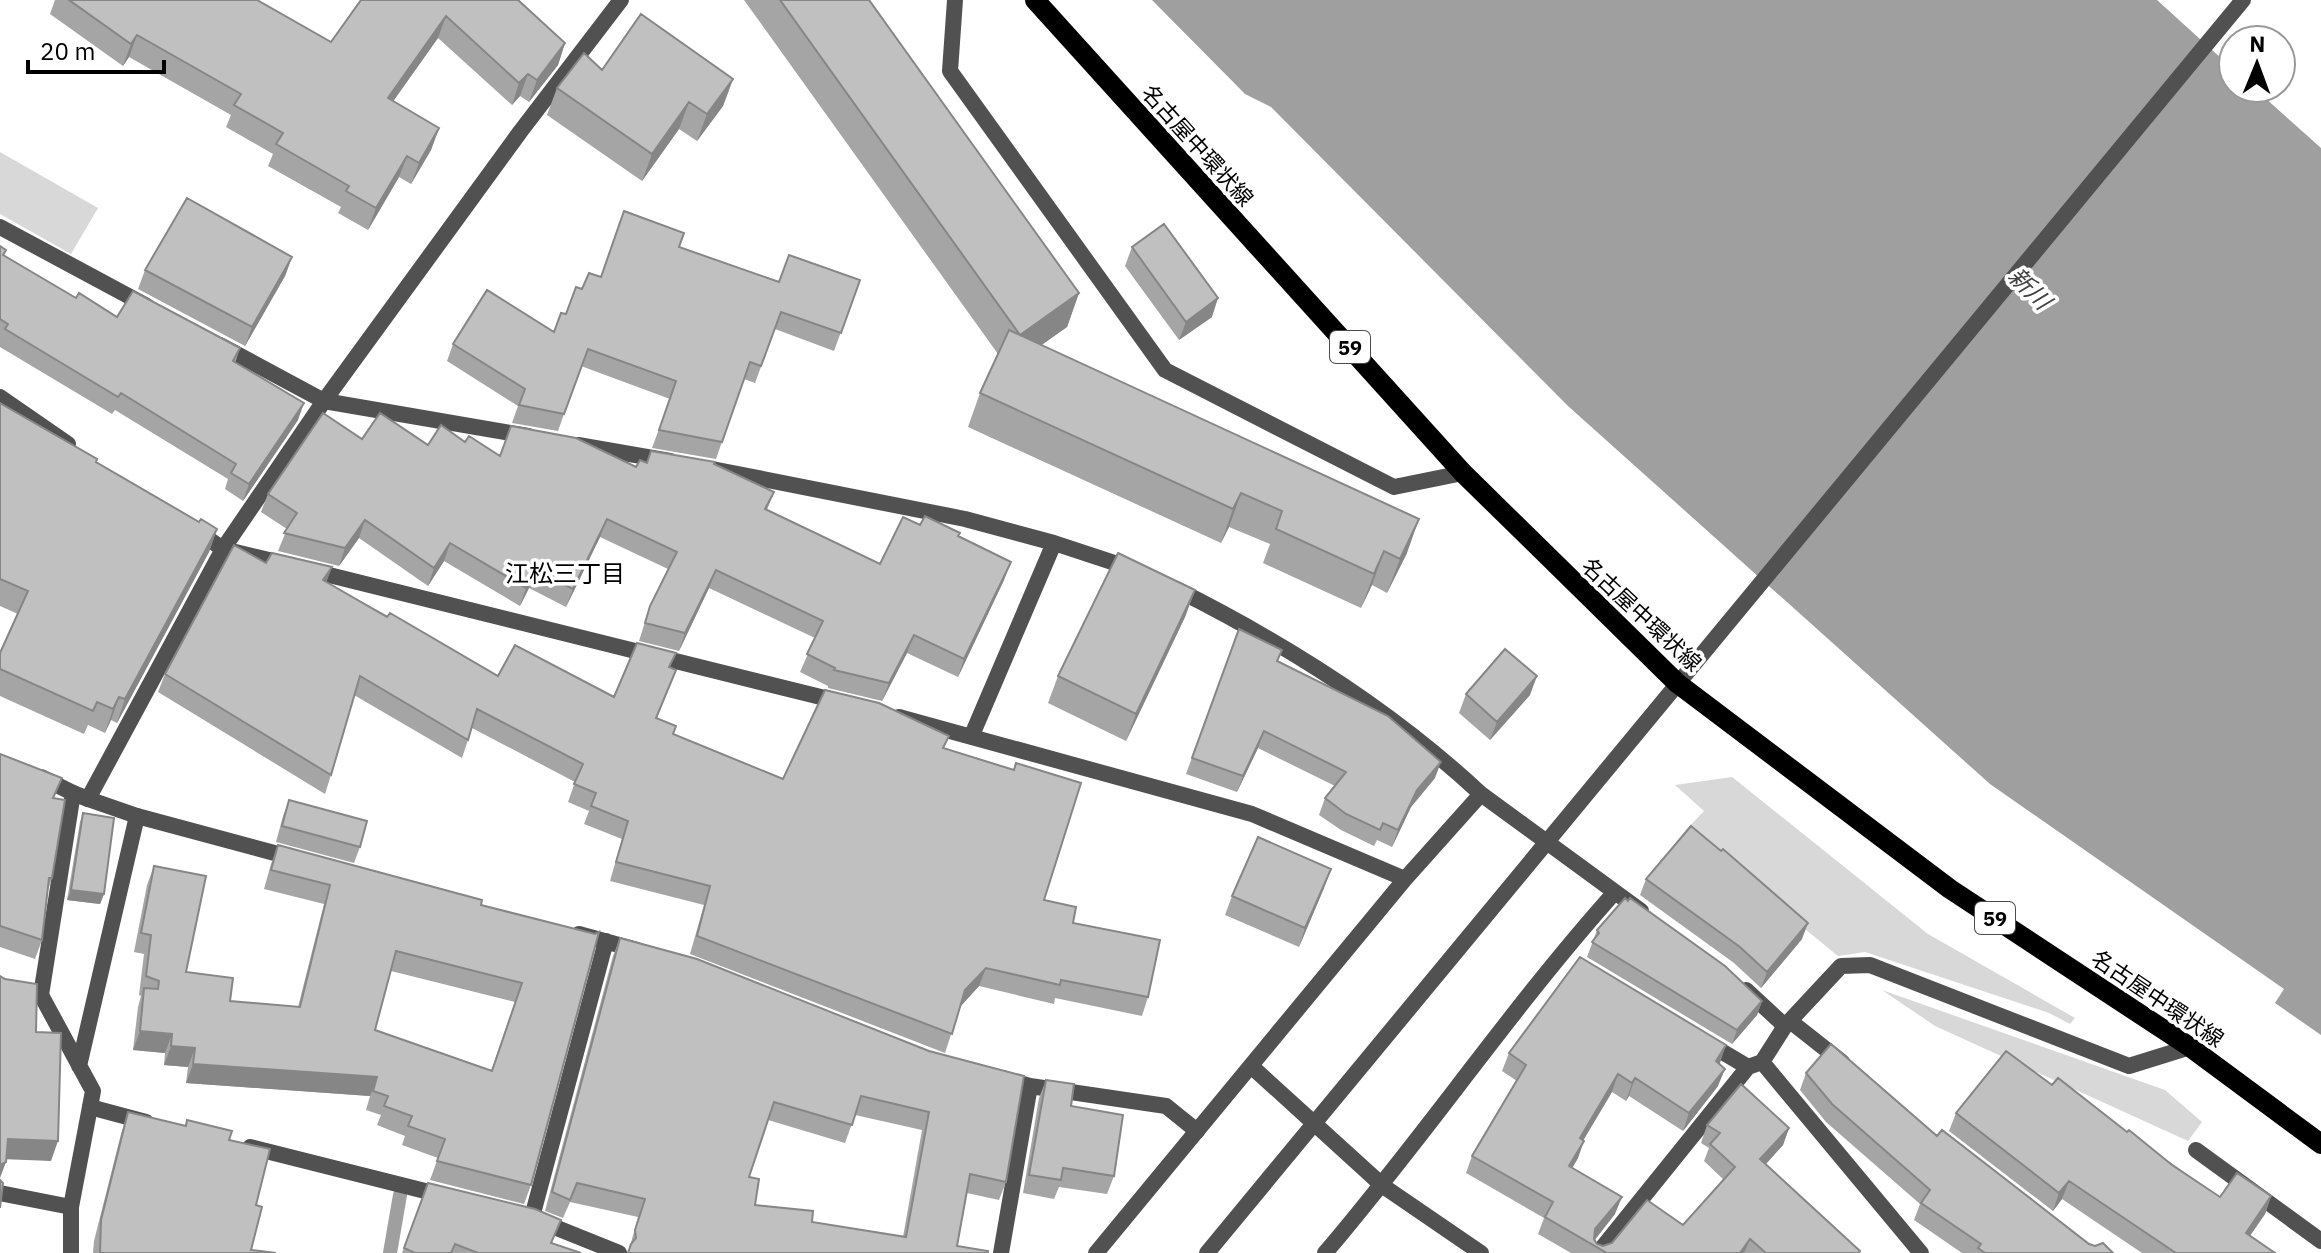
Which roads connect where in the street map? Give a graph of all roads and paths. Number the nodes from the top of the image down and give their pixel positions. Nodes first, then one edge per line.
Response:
1 (621, 0) edge
2 (955, 0) edge
3 (1035, 0) edge
4 (2243, 0) edge
5 (0, 227) edge
6 (161, 314) edge
7 (202, 336) edge
8 (0, 397) edge
9 (324, 401) junction
10 (79, 451) edge
11 (1463, 473) junction
12 (184, 522) edge
13 (1054, 543) junction
14 (223, 549) junction
15 (1677, 683) junction
16 (850, 705) edge
17 (880, 712) edge
18 (972, 735) junction
19 (24, 769) edge
20 (1481, 794) junction
21 (80, 796) junction
22 (137, 816) junction
23 (307, 861) edge
24 (1405, 879) junction
25 (1615, 892) junction
26 (1652, 919) edge
27 (561, 929) edge
28 (606, 941) junction
29 (1560, 953) junction
30 (650, 954) edge
31 (1574, 964) edge
32 (1736, 981) edge
33 (0, 988) edge
34 (41, 995) junction
35 (1788, 1023) junction
36 (1695, 1036) edge
37 (2190, 1047) junction
38 (1755, 1064) junction
39 (79, 1066) junction
40 (1251, 1066) junction
41 (1852, 1069) edge
42 (985, 1074) edge
43 (1030, 1086) junction
44 (90, 1107) junction
45 (165, 1126) edge
46 (1197, 1131) junction
47 (2321, 1144) edge
48 (240, 1145) edge
49 (2196, 1150) dead end
50 (1383, 1186) junction
51 (0, 1193) edge
52 (459, 1199) edge
53 (71, 1207) junction
54 (2321, 1241) edge
55 (71, 1253) edge
56 (619, 1253) edge
57 (1001, 1253) edge
58 (1096, 1253) edge
59 (1207, 1253) edge
60 (1325, 1253) edge
61 (1481, 1253) edge
62 (1598, 1253) edge
63 (1921, 1253) edge

1 - 9 street
2 - 11 street
3 - 11 main road, 名古屋中環状線 / 59
4 - 15 street
5 - 6 street
7 - 9 street
8 - 10 street
9 - 13 street
9 - 14 street
11 - 15 main road, 名古屋中環状線 / 59
12 - 14 street
13 - 18 street
13 - 20 street
14 - 16 street
14 - 21 street
15 - 37 main road, 名古屋中環状線 / 59
15 - 59 street
17 - 18 street
18 - 24 street
19 - 21 street
20 - 24 street
20 - 25 street
21 - 22 street
21 - 34 street
22 - 23 street
22 - 39 street
24 - 40 street
25 - 26 street
25 - 29 street
27 - 28 street
28 - 30 street
28 - 56 street
29 - 31 street
29 - 50 street
32 - 35 street
33 - 34 street
34 - 39 street
35 - 37 street
35 - 38 street
35 - 41 street
36 - 38 street
37 - 47 main road, 名古屋中環状線 / 59
38 - 62 street
38 - 63 street
39 - 44 street
40 - 46 street
40 - 50 street
42 - 43 street
43 - 46 street
43 - 57 street
44 - 45 street
44 - 53 street
46 - 58 street
48 - 52 street
49 - 54 street
50 - 60 street
50 - 61 street
51 - 53 street
53 - 55 street

